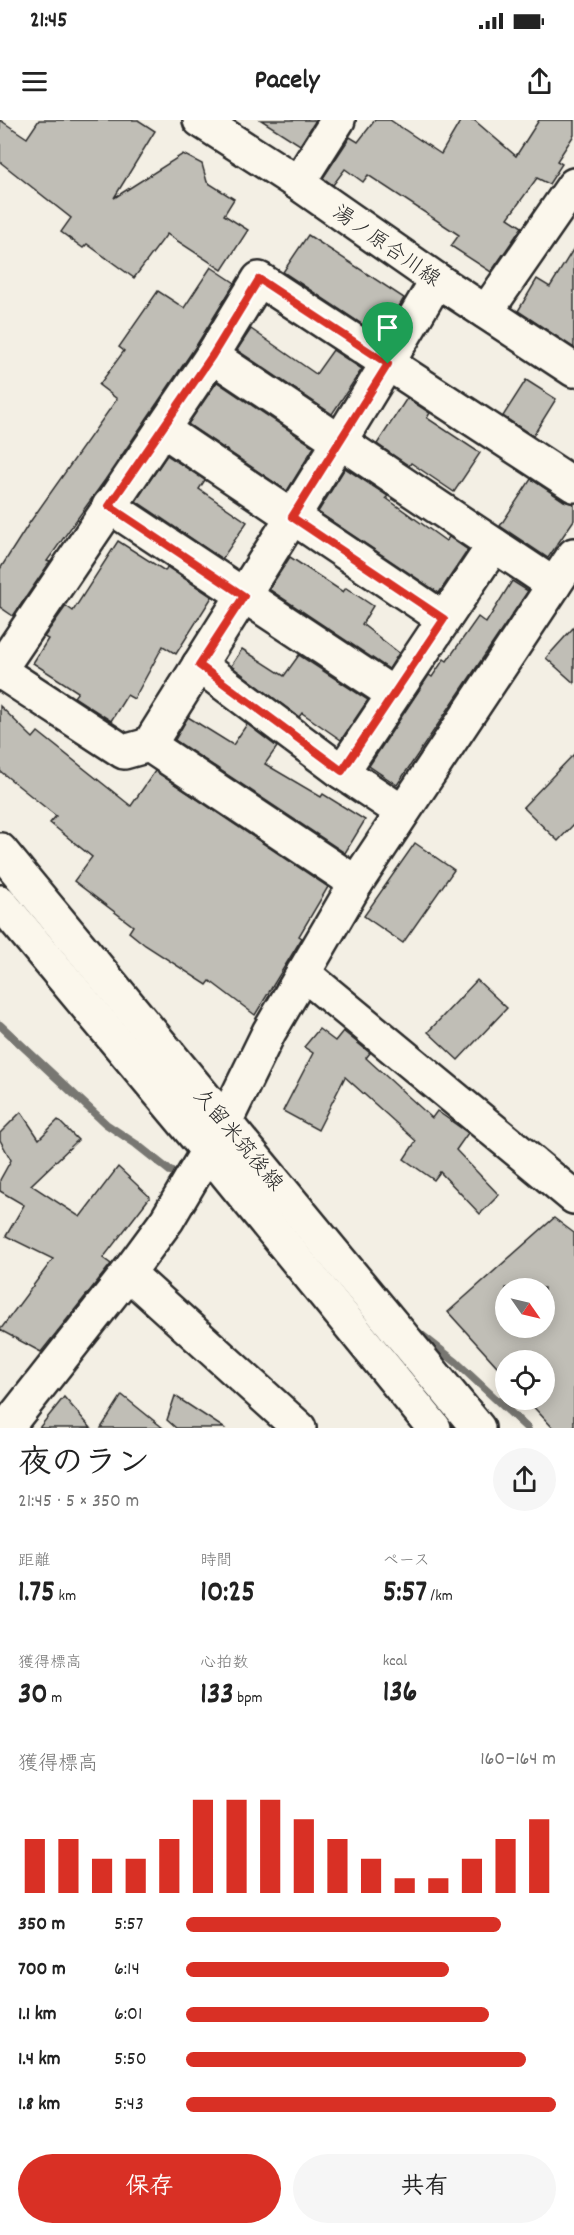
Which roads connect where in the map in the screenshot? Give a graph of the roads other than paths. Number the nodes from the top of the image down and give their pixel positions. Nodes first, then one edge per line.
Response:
1 (338, 120) edge
2 (221, 126) edge
3 (298, 183) junction
4 (574, 185) edge
5 (437, 280) junction
6 (486, 312) junction
7 (212, 356) junction
8 (388, 364) junction
9 (574, 370) edge
10 (162, 429) junction
11 (340, 441) junction
12 (574, 485) edge
13 (109, 506) junction
14 (292, 517) junction
15 (494, 545) junction
16 (574, 555) edge
17 (554, 585) junction
18 (244, 596) junction
19 (444, 619) junction
20 (199, 665) junction
21 (0, 670) edge
22 (393, 694) junction
23 (149, 745) junction
24 (342, 771) junction
25 (402, 812) junction
26 (0, 850) edge
27 (356, 883) junction
28 (0, 902) edge
29 (303, 973) junction
30 (225, 1122) junction
31 (208, 1151) junction
32 (574, 1197) edge
33 (128, 1273) junction
34 (6, 1428) edge
35 (299, 1428) edge
36 (434, 1428) edge
37 (478, 1428) edge

1 - 3 street
2 - 3 street, 湯ノ原合川線
3 - 5 street, 湯ノ原合川線
4 - 6 street
5 - 6 street, 湯ノ原合川線
5 - 8 street
6 - 9 street, 湯ノ原合川線
7 - 8 street
7 - 10 street
7 - 11 street
8 - 11 street
8 - 12 street
10 - 13 street
10 - 14 street
11 - 14 street
11 - 15 street
13 - 18 street
13 - 21 street
14 - 18 street
14 - 19 street
15 - 17 street
15 - 19 street
16 - 17 street
17 - 25 street
18 - 20 street
18 - 22 street
19 - 22 street
20 - 23 street
20 - 24 street
21 - 23 street
22 - 24 street
23 - 27 street
24 - 25 street
25 - 27 street
26 - 30 street, 久留米筑後線
27 - 29 street
28 - 31 street, 久留米筑後線
29 - 30 street
29 - 32 street
30 - 31 street
30 - 37 street, 久留米筑後線
31 - 33 street
31 - 36 street, 久留米筑後線
33 - 34 street
33 - 35 street

